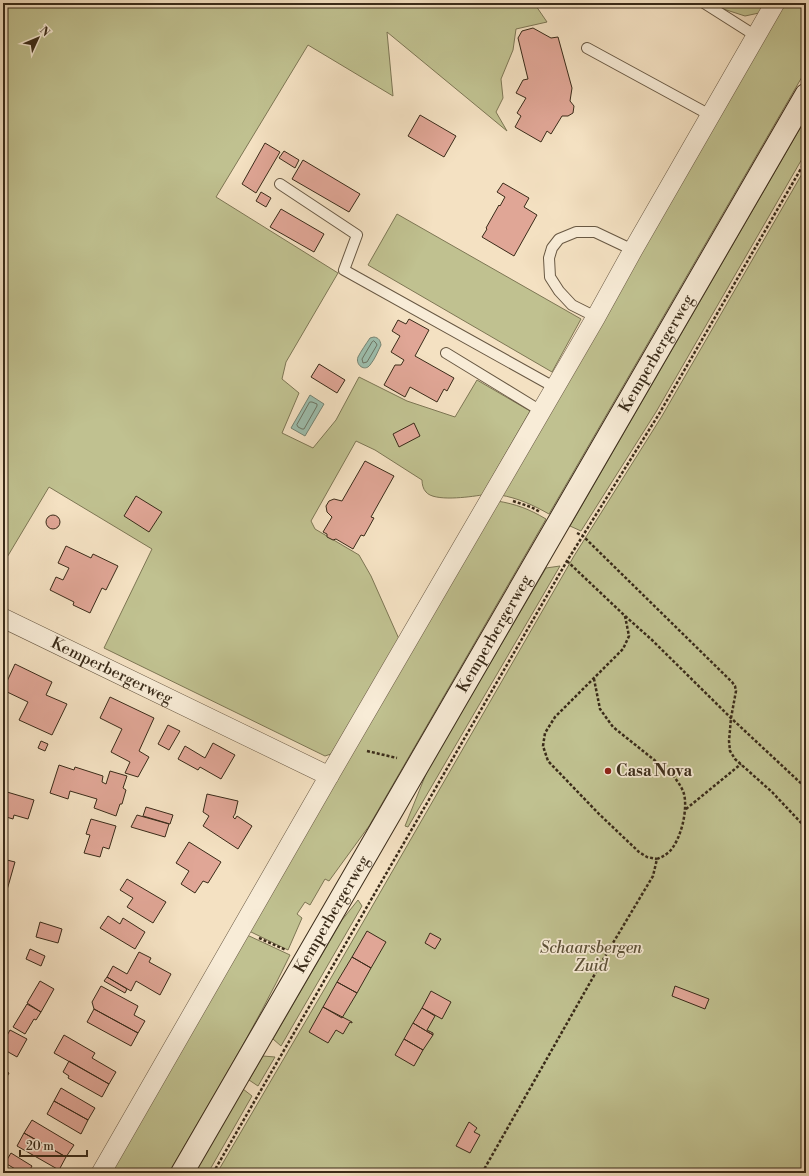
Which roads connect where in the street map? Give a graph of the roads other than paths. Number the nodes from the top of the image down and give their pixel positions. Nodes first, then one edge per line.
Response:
1 (704, 3) edge
2 (775, 3) edge
3 (756, 36) junction
4 (587, 48) dead end
5 (806, 95) edge
6 (710, 116) junction
7 (280, 184) dead end
8 (633, 250) junction
9 (596, 317) junction
10 (446, 353) dead end
11 (554, 387) junction
12 (541, 411) junction
13 (3, 618) edge
14 (328, 776) junction
15 (102, 1173) edge
16 (182, 1173) edge

1 - 3 lane
2 - 3 street
3 - 6 street
4 - 6 lane
5 - 16 main road, Kemperbergerweg
6 - 8 street
7 - 11 lane
8 - 9 street
8 - 9 lane
9 - 11 street
10 - 12 lane
11 - 12 street
12 - 14 street
13 - 14 street, Kemperbergerweg
14 - 15 street

